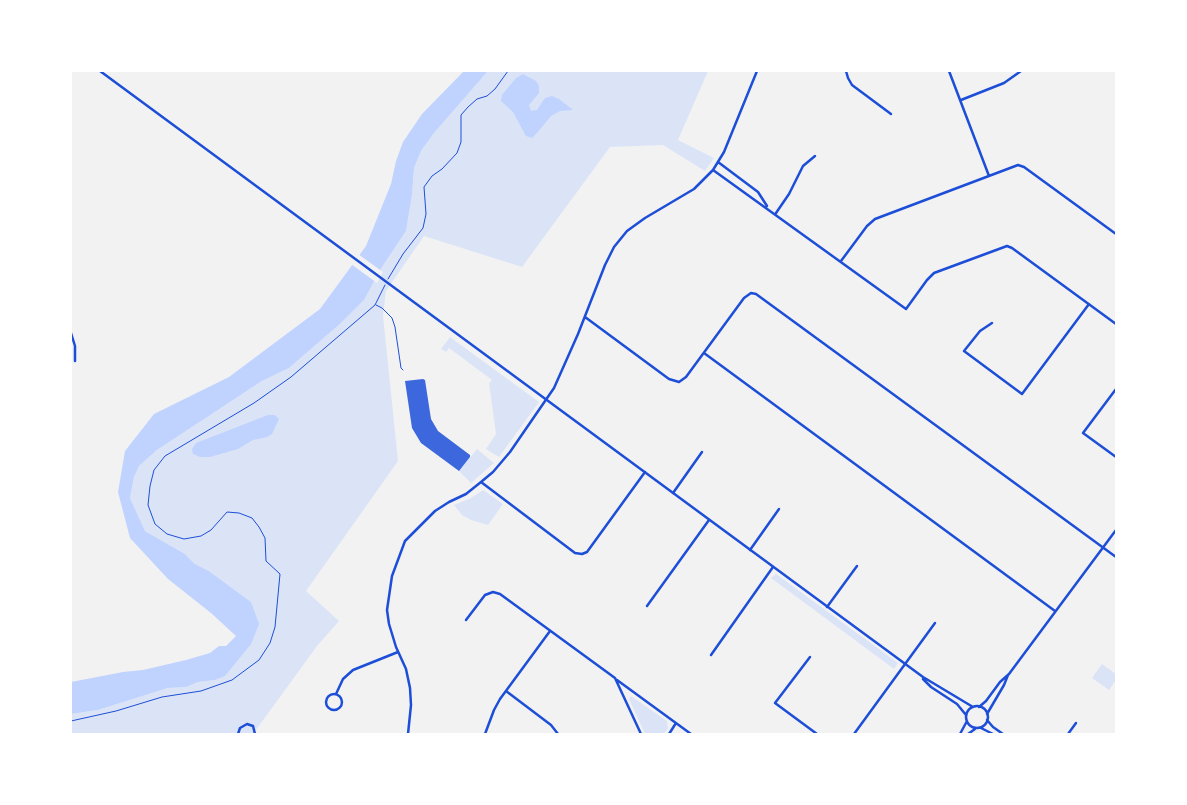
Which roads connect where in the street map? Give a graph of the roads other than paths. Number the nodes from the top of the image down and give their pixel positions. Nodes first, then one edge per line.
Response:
1 (100, 71) edge
2 (758, 71) edge
3 (846, 71) edge
4 (949, 71) edge
5 (1021, 71) edge
6 (961, 100) junction
7 (891, 114) dead end
8 (815, 156) dead end
9 (718, 162) junction
10 (714, 170) junction
11 (989, 176) junction
12 (768, 208) junction
13 (776, 213) junction
14 (1116, 234) edge
15 (841, 261) junction
16 (1089, 304) junction
17 (585, 317) junction
18 (992, 323) dead end
19 (1116, 324) edge
20 (71, 333) edge
21 (704, 353) junction
22 (75, 361) dead end
23 (1116, 389) edge
24 (547, 400) junction
25 (702, 452) dead end
26 (1116, 457) edge
27 (645, 472) junction
28 (481, 482) junction
29 (673, 493) junction
30 (779, 509) dead end
31 (709, 520) junction
32 (1116, 530) edge
33 (1103, 547) junction
34 (750, 550) junction
35 (1116, 556) edge
36 (857, 566) dead end
37 (774, 567) junction
38 (647, 606) dead end
39 (828, 607) junction
40 (1055, 611) junction
41 (466, 620) dead end
42 (935, 623) dead end
43 (550, 631) junction
44 (398, 652) junction
45 (711, 655) dead end
46 (810, 657) dead end
47 (905, 665) junction
48 (1009, 674) junction
49 (923, 677) junction
50 (615, 678) junction
51 (506, 691) junction
52 (336, 694) junction
53 (973, 707) junction
54 (979, 707) junction
55 (987, 714) junction
56 (966, 716) junction
57 (987, 720) junction
58 (967, 721) junction
59 (676, 723) junction
60 (1076, 723) dead end
61 (978, 728) junction
62 (238, 734) edge
63 (255, 734) edge
64 (408, 734) edge
65 (485, 734) edge
66 (558, 734) edge
67 (641, 734) edge
68 (669, 734) edge
69 (691, 734) edge
70 (816, 734) edge
71 (854, 734) edge
72 (960, 734) edge
73 (968, 734) edge
74 (992, 734) edge
75 (1003, 734) edge
76 (1068, 734) edge

1 - 24 street
2 - 9 street
3 - 7 street
4 - 6 street
5 - 6 street
6 - 11 street
8 - 13 street
9 - 10 street
9 - 12 street
10 - 12 street
10 - 17 street
11 - 14 street
11 - 15 street
12 - 13 street
13 - 15 street
15 - 16 street
16 - 18 street
16 - 19 street
17 - 21 street
17 - 24 street
20 - 22 street
21 - 33 street
21 - 40 street
23 - 26 street
24 - 27 street
24 - 28 street
25 - 29 street
27 - 28 street
27 - 29 street
28 - 44 street
29 - 31 street
30 - 34 street
31 - 34 street
31 - 38 street
32 - 33 street
33 - 35 street
33 - 40 street
34 - 37 street
36 - 39 street
37 - 39 street
37 - 45 street
39 - 47 street
40 - 48 street
41 - 43 street
42 - 47 street
43 - 50 street
43 - 51 street
44 - 52 street
44 - 64 street
46 - 70 street
47 - 49 street
47 - 71 street
48 - 54 street
48 - 55 street
49 - 53 street
49 - 56 street
50 - 59 street
50 - 67 street
51 - 65 street
51 - 66 street
52 - 52 street
53 - 54 street
53 - 56 street
54 - 55 street
55 - 57 street
56 - 58 street
57 - 61 street
57 - 75 street
58 - 61 street
58 - 72 street
59 - 68 street
59 - 69 street
60 - 76 street
61 - 73 street
61 - 74 street
62 - 63 street

